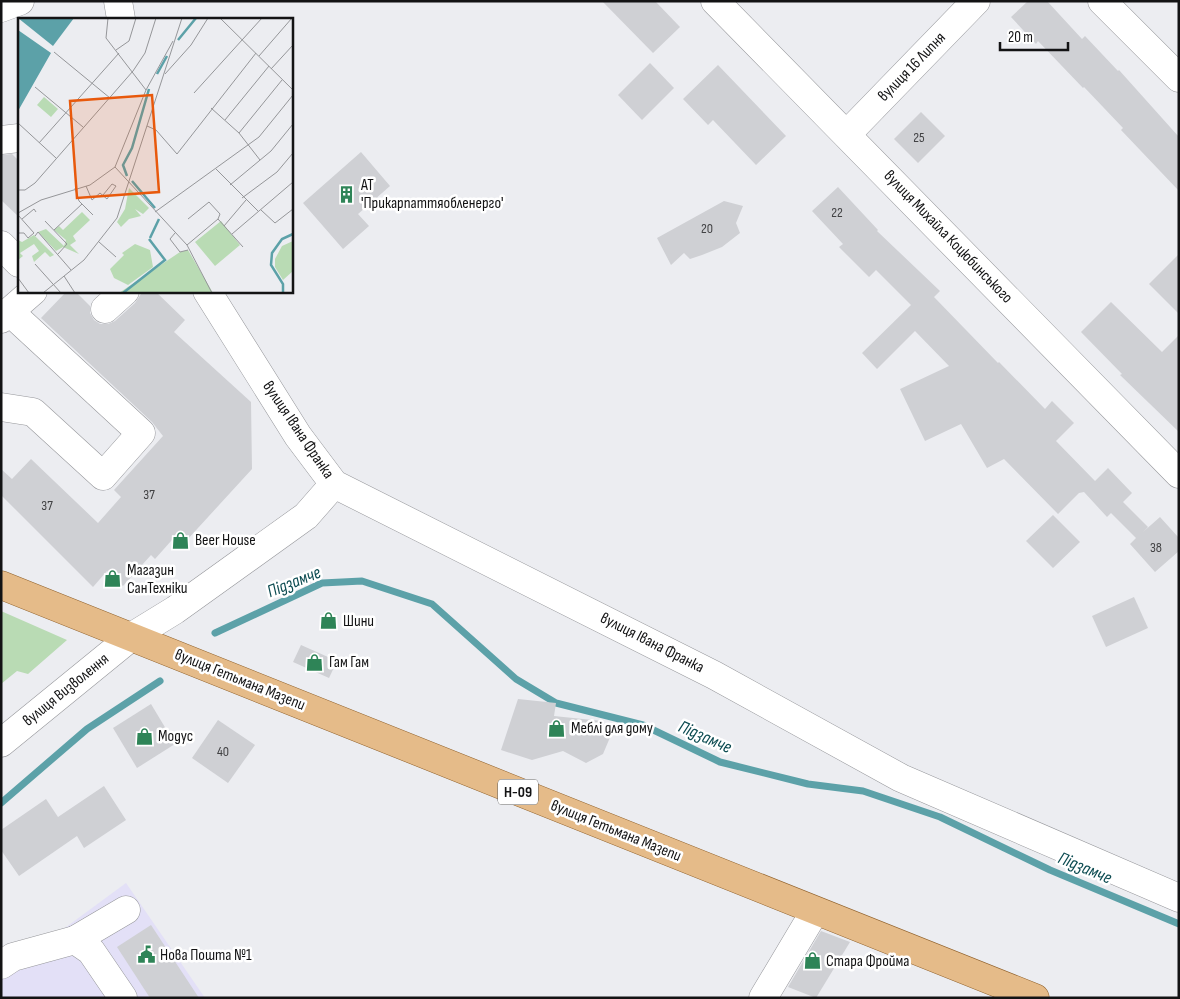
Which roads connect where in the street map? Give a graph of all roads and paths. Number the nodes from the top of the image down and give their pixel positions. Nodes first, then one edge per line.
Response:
1 (20, 1) edge
2 (118, 1) edge
3 (715, 1) edge
4 (976, 1) edge
5 (1102, 1) edge
6 (1, 8) edge
7 (121, 18) edge
8 (1179, 78) edge
9 (847, 134) junction
10 (18, 138) edge
11 (1, 140) edge
12 (1, 245) edge
13 (18, 262) edge
14 (33, 292) edge
15 (124, 292) edge
16 (208, 292) edge
17 (105, 309) dead end
18 (6, 316) edge
19 (1, 407) edge
20 (1179, 474) edge
21 (334, 484) junction
22 (1, 585) edge
23 (131, 637) junction
24 (1, 743) edge
25 (1179, 898) edge
26 (126, 910) dead end
27 (816, 910) junction
28 (75, 940) junction
29 (1, 965) edge
30 (123, 998) edge
31 (763, 998) edge
32 (1035, 998) edge

1 - 6 street
2 - 7 street
3 - 9 street, вулиця Михайла Коцюбинського
4 - 9 street, вулиця 16 Липня
5 - 8 street
9 - 20 street, вулиця Михайла Коцюбинського
10 - 11 street
12 - 13 street
14 - 18 street
15 - 17 street
16 - 21 street, вулиця Івана Франка
18 - 19 street
21 - 23 street, вулиця Визволення
21 - 25 street, вулиця Івана Франка
22 - 23 main road, вулиця Гетьмана Мазепи / Н-09
23 - 24 street, вулиця Визволення
23 - 27 main road, вулиця Гетьмана Мазепи / Н-09
26 - 28 street
27 - 31 street
27 - 32 main road, вулиця Гетьмана Мазепи / Н-09
28 - 29 street
28 - 30 street

